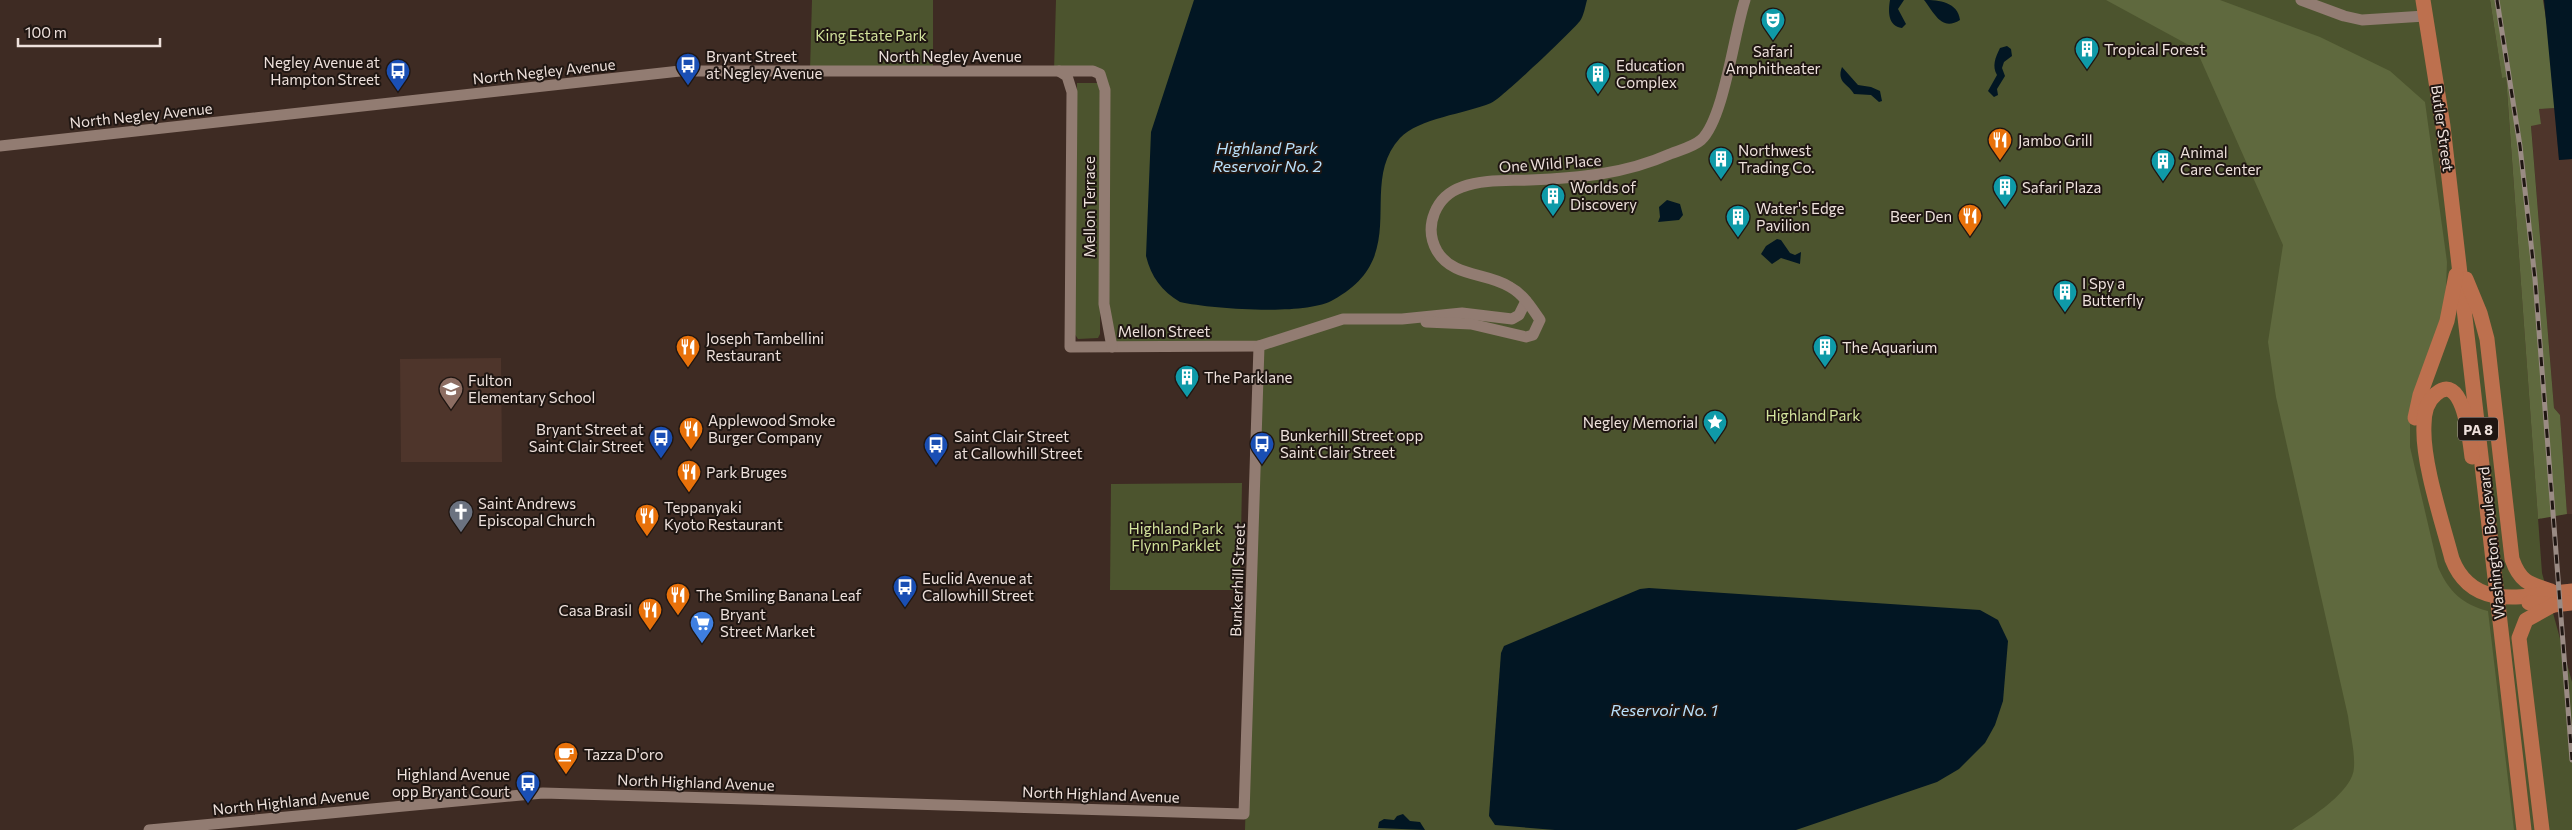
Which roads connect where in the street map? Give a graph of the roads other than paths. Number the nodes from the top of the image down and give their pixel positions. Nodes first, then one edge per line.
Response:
1 (1745, 0) edge
2 (2301, 0) edge
3 (2423, 0) edge
4 (2425, 16) junction
5 (1093, 70) joint
6 (1059, 71) junction
7 (0, 146) edge
8 (2459, 256) junction
9 (1526, 301) junction
10 (1402, 319) junction
11 (1259, 346) junction
12 (1070, 347) joint
13 (1112, 347) junction
14 (2572, 591) edge
15 (2488, 599) junction
16 (2554, 599) junction
17 (2572, 603) edge
18 (1244, 814) joint
19 (149, 830) edge
20 (2524, 830) edge
21 (2542, 830) edge

1 - 9 main road, One Wild Place
2 - 4 main road
3 - 4 highway, Butler Street / PA 8
4 - 8 highway, Butler Street / PA 8
5 - 6 main road, North Negley Avenue
5 - 13 main road, Mellon Terrace
6 - 7 main road, North Negley Avenue
6 - 12 main road, Mellon Terrace
8 - 15 highway, Washington Boulevard / PA 8
8 - 15 highway
8 - 16 highway
9 - 10 main road, One Wild Place
9 - 10 main road, One Wild Place
10 - 11 main road, One Wild Place
11 - 13 main road, Mellon Street
11 - 18 main road, Bunkerhill Street
12 - 13 main road, Mellon Street
14 - 16 highway
15 - 15 highway
15 - 16 highway
15 - 20 highway, Washington Boulevard / PA 8
16 - 17 highway
16 - 21 highway
18 - 19 main road, North Highland Avenue

